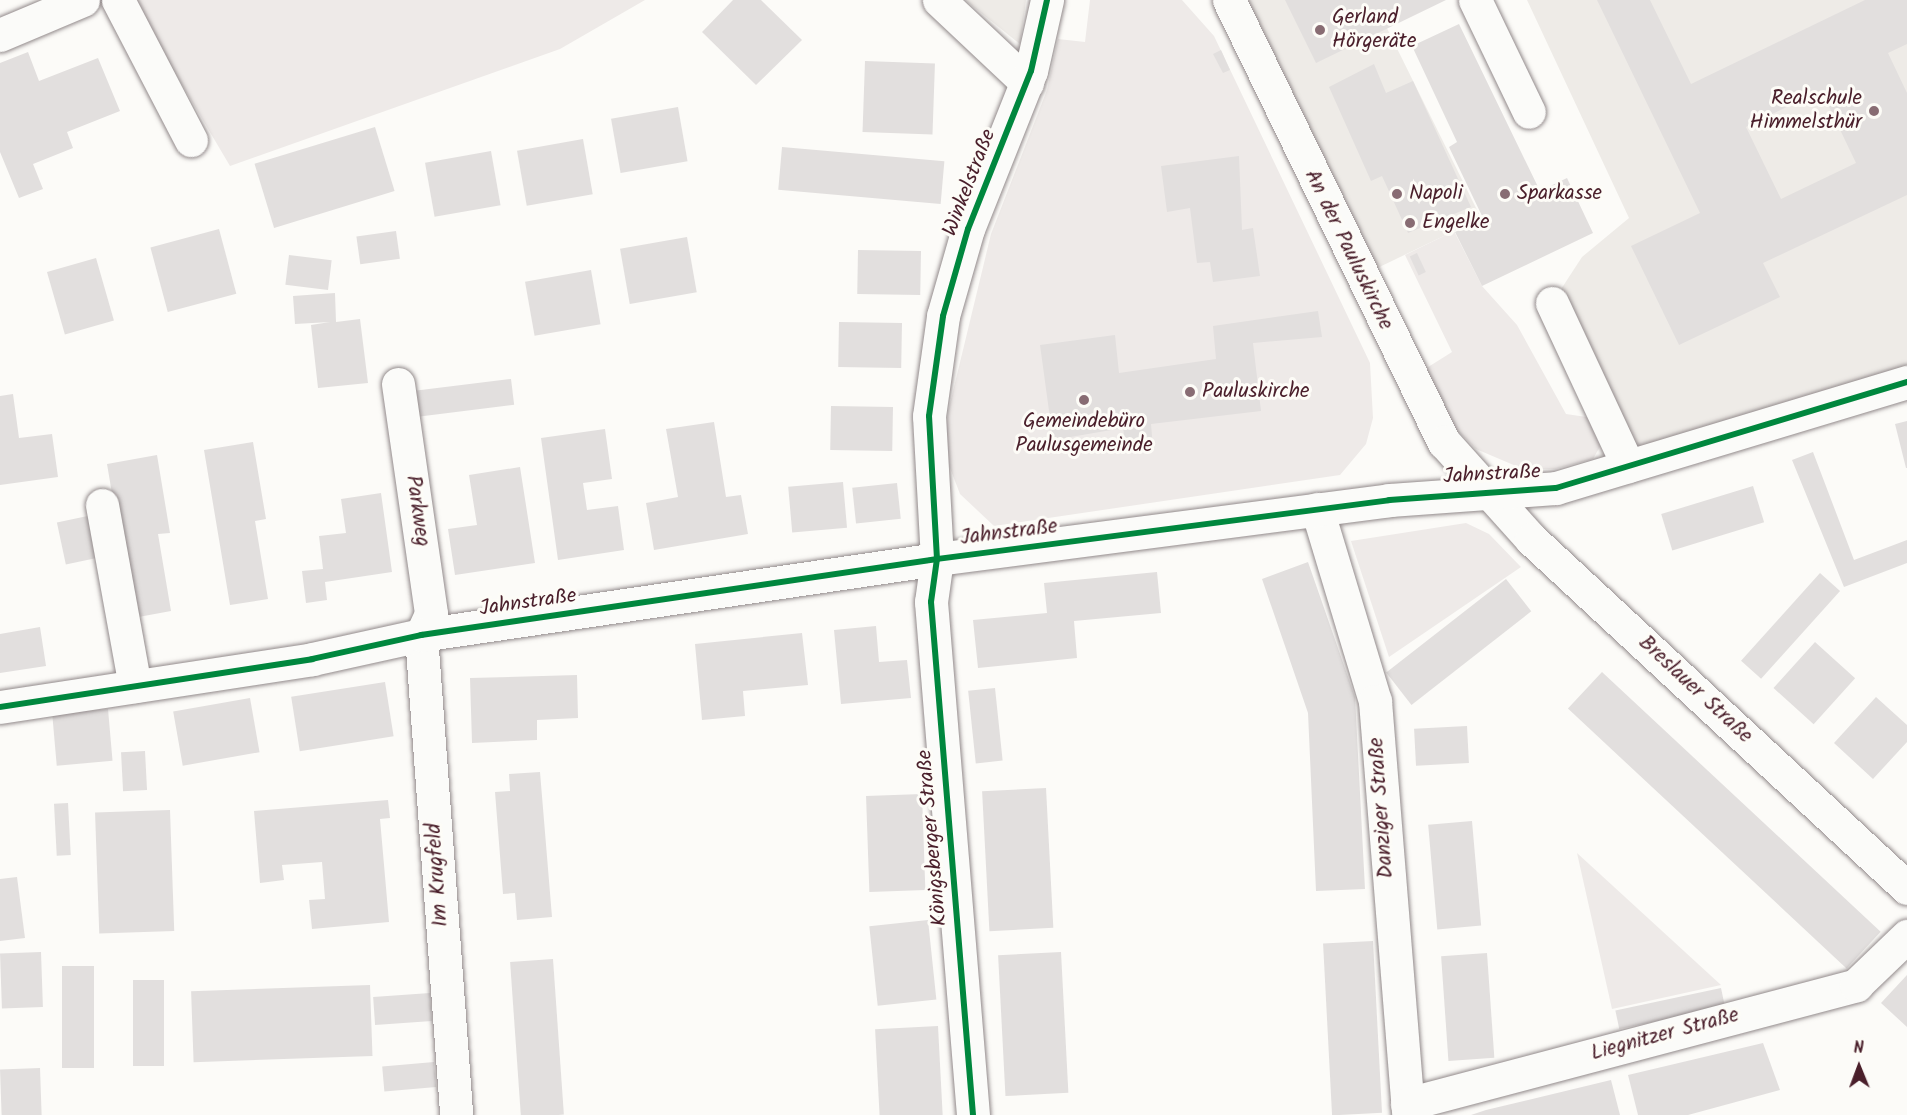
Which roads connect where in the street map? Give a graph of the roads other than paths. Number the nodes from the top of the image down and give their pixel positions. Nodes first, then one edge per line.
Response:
1 (83, 0) edge
2 (118, 0) edge
3 (939, 0) edge
4 (1047, 0) edge
5 (1229, 0) edge
6 (1475, 0) edge
7 (0, 35) edge
8 (1027, 83) junction
9 (1529, 112) dead end
10 (191, 140) dead end
11 (1552, 303) dead end
12 (1907, 382) edge
13 (398, 384) dead end
14 (1628, 466) junction
15 (1485, 489) junction
16 (102, 505) dead end
17 (1317, 509) junction
18 (937, 559) junction
19 (421, 635) junction
20 (135, 686) junction
21 (0, 707) edge
22 (1907, 888) edge
23 (1907, 936) edge
24 (1407, 1109) edge
25 (456, 1115) edge
26 (973, 1115) edge

1 - 7 street
2 - 10 street
3 - 8 street
4 - 8 street, Winkelstraße
5 - 15 street, An der Pauluskirche
6 - 9 street
8 - 18 street, Winkelstraße
11 - 14 street
12 - 14 street, Jahnstraße
13 - 19 street, Parkweg
14 - 15 street, Jahnstraße
15 - 17 street, Jahnstraße
15 - 22 street, Breslauer Straße
16 - 20 street
17 - 18 street, Jahnstraße
17 - 24 street, Danziger Straße
18 - 19 street, Jahnstraße
18 - 26 street, Königsberger Straße
19 - 20 street, Jahnstraße
19 - 25 street, Im Krugfeld
20 - 21 street, Jahnstraße
23 - 24 street, Liegnitzer Straße

